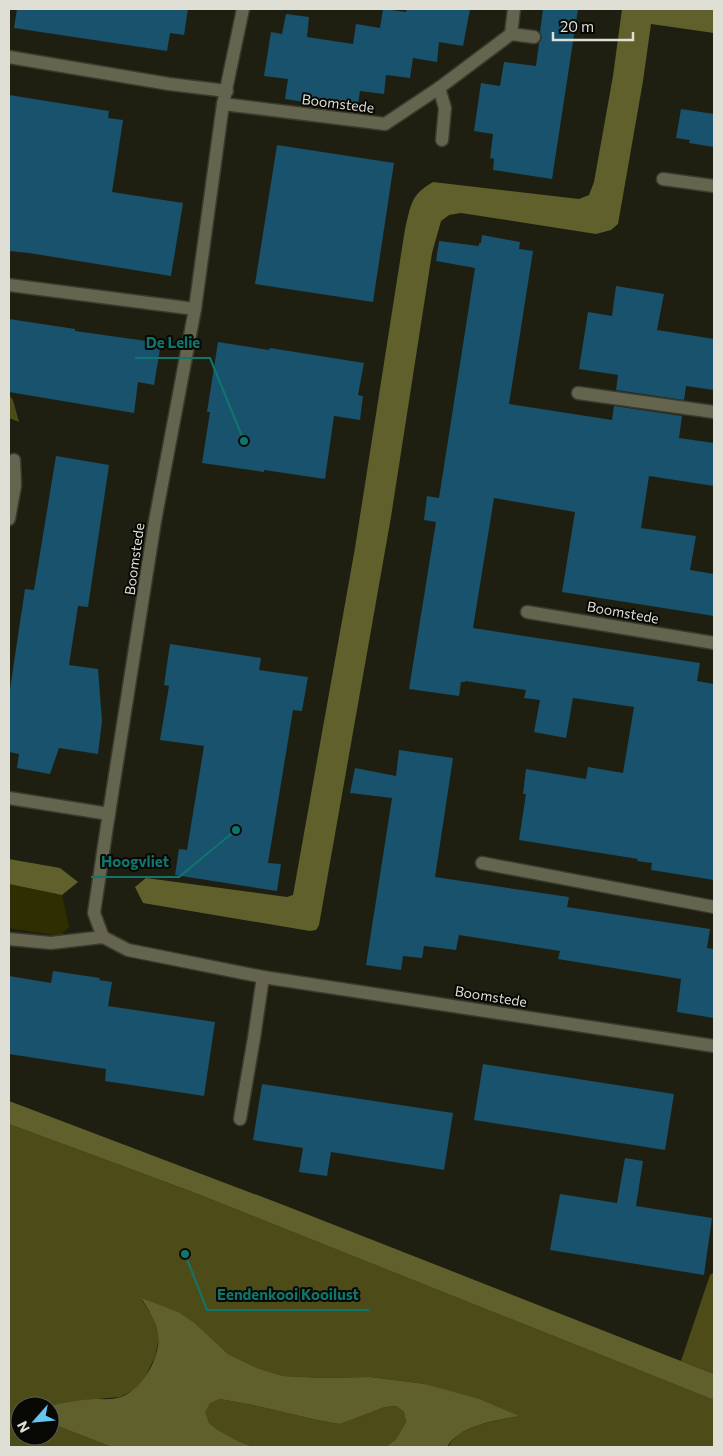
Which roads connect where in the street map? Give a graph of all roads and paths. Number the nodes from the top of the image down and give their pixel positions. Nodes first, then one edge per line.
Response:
1 (243, 9) edge
2 (514, 9) edge
3 (511, 34) junction
4 (534, 37) dead end
5 (9, 57) edge
6 (439, 88) junction
7 (227, 91) junction
8 (223, 104) junction
9 (442, 140) dead end
10 (663, 179) dead end
11 (714, 186) edge
12 (9, 285) edge
13 (194, 308) junction
14 (578, 392) dead end
15 (714, 412) edge
16 (14, 460) dead end
17 (9, 519) edge
18 (527, 612) dead end
19 (714, 643) edge
20 (9, 798) edge
21 (109, 814) junction
22 (482, 863) dead end
23 (714, 907) edge
24 (103, 937) junction
25 (9, 939) edge
26 (263, 977) junction
27 (714, 1046) edge
28 (240, 1119) dead end

1 - 7 street, Boomstede
2 - 3 street
3 - 4 street
3 - 6 street, Boomstede
5 - 7 street
6 - 8 street, Boomstede
6 - 9 street
7 - 8 street, Boomstede
8 - 13 street, Boomstede
10 - 11 street
12 - 13 street
13 - 21 street, Boomstede
14 - 15 street
16 - 17 street
18 - 19 street, Boomstede
20 - 21 street
21 - 24 street, Boomstede
22 - 23 street
24 - 25 street
24 - 26 street, Boomstede
26 - 27 street, Boomstede
26 - 28 street

